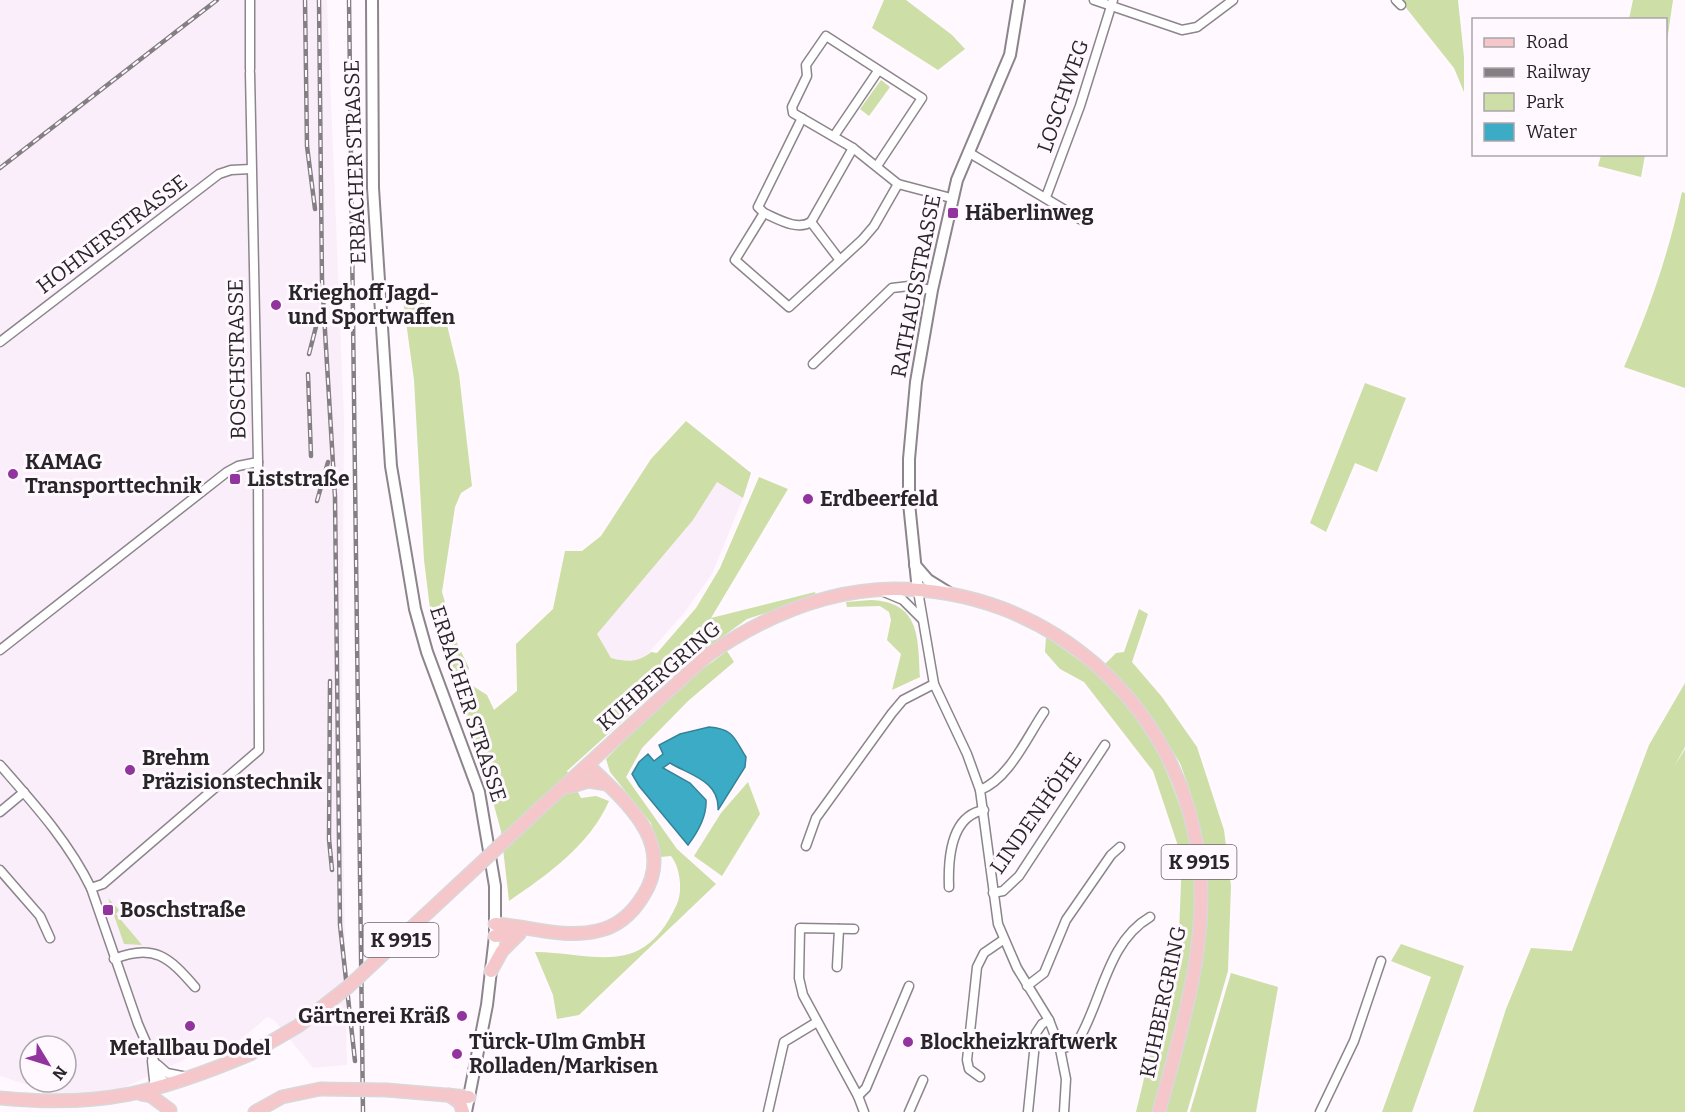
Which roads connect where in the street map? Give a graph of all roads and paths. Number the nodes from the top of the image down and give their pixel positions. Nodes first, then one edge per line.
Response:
1 (250, 0) edge
2 (372, 0) edge
3 (1018, 0) edge
4 (1094, 0) edge
5 (1233, 0) edge
6 (1112, 3) edge
7 (878, 71) junction
8 (802, 118) junction
9 (834, 136) junction
10 (853, 148) junction
11 (968, 153) junction
12 (877, 166) junction
13 (251, 170) junction
14 (898, 184) junction
15 (1046, 197) junction
16 (951, 198) junction
17 (764, 213) junction
18 (811, 222) junction
19 (1085, 222) dead end
20 (839, 259) junction
21 (932, 290) junction
22 (0, 342) edge
23 (813, 363) dead end
24 (258, 462) junction
25 (915, 565) junction
26 (878, 590) junction
27 (918, 591) junction
28 (953, 595) junction
29 (922, 620) junction
30 (0, 650) edge
31 (934, 684) junction
32 (1044, 712) dead end
33 (1105, 745) dead end
34 (0, 765) edge
35 (588, 765) junction
36 (609, 785) junction
37 (980, 790) junction
38 (557, 793) junction
39 (20, 795) junction
40 (984, 810) junction
41 (0, 812) edge
42 (806, 846) dead end
43 (1120, 847) dead end
44 (0, 870) edge
45 (949, 887) dead end
46 (90, 888) junction
47 (993, 893) junction
48 (1150, 917) dead end
49 (535, 929) junction
50 (839, 929) junction
51 (854, 929) dead end
52 (495, 930) junction
53 (519, 934) junction
54 (50, 938) dead end
55 (1003, 940) junction
56 (114, 959) junction
57 (1381, 961) dead end
58 (837, 967) dead end
59 (491, 971) junction
60 (909, 986) dead end
61 (1027, 986) junction
62 (195, 987) dead end
63 (1049, 1020) junction
64 (817, 1022) junction
65 (1060, 1048) junction
66 (152, 1058) junction
67 (193, 1077) junction
68 (980, 1077) dead end
69 (923, 1080) dead end
70 (160, 1087) junction
71 (140, 1094) junction
72 (448, 1094) junction
73 (858, 1096) junction
74 (469, 1097) junction
75 (0, 1098) edge
76 (171, 1111) edge
77 (255, 1112) edge
78 (465, 1112) edge
79 (768, 1112) edge
80 (864, 1112) edge
81 (909, 1112) edge
82 (1028, 1112) edge
83 (1064, 1112) edge
84 (1159, 1112) edge
85 (1320, 1112) edge

1 - 13 street, BOSCHSTRASSE
2 - 52 main road, ERBACHER STRASSE
3 - 11 main road, RATHAUSSTRASSE
4 - 6 street
5 - 6 street
6 - 15 street, LOSCHWEG
7 - 8 street
7 - 9 street
7 - 12 street
8 - 9 street
8 - 17 street
9 - 10 street
10 - 12 street
10 - 18 street
11 - 15 street
11 - 16 main road, RATHAUSSTRASSE
12 - 14 street
13 - 22 street, HOHNERSTRASSE
13 - 24 street, BOSCHSTRASSE
14 - 16 street
14 - 20 street
15 - 19 street
16 - 21 main road, RATHAUSSTRASSE
17 - 18 street
17 - 20 street
18 - 20 street
21 - 23 street
21 - 25 main road, RATHAUSSTRASSE
24 - 30 street
24 - 46 street, BOSCHSTRASSE
25 - 27 main road, RATHAUSSTRASSE
25 - 28 main road
26 - 27 main road, KUHBERGRING / K 9915
26 - 29 street
26 - 35 main road, KUHBERGRING / K 9915
27 - 28 main road, KUHBERGRING / K 9915
27 - 29 street, LINDENHÖHE
28 - 84 main road, KUHBERGRING / K 9915
29 - 31 street, LINDENHÖHE
31 - 37 street, LINDENHÖHE
31 - 42 street
32 - 37 street
33 - 47 street, LINDENHÖHE
34 - 39 street
35 - 36 main road
35 - 38 main road, KUHBERGRING / K 9915
36 - 38 main road
36 - 49 main road
37 - 40 street, LINDENHÖHE
38 - 67 main road, KUHBERGRING / K 9915, bridge
39 - 41 street
39 - 46 street
40 - 45 street
40 - 47 street, LINDENHÖHE
43 - 61 street
44 - 54 street
46 - 56 street
47 - 55 street, LINDENHÖHE
48 - 65 street
49 - 52 main road
49 - 53 main road
50 - 51 street
50 - 58 street
50 - 64 street
52 - 53 main road
52 - 59 main road, ERBACHER STRASSE
53 - 59 main road
55 - 61 street, LINDENHÖHE
55 - 68 street
56 - 62 street
56 - 66 street
57 - 85 street
59 - 74 main road, ERBACHER STRASSE
60 - 73 street
61 - 63 street, LINDENHÖHE
63 - 65 street, LINDENHÖHE
63 - 82 street
64 - 73 street
64 - 79 street
65 - 83 street, LINDENHÖHE
66 - 67 street
66 - 70 street
67 - 70 main road
69 - 81 street
70 - 71 main road
70 - 76 main road
71 - 75 main road
71 - 76 main road
72 - 74 main road
72 - 77 main road, bridge
72 - 78 main road
73 - 80 street
74 - 78 main road, ERBACHER STRASSE

